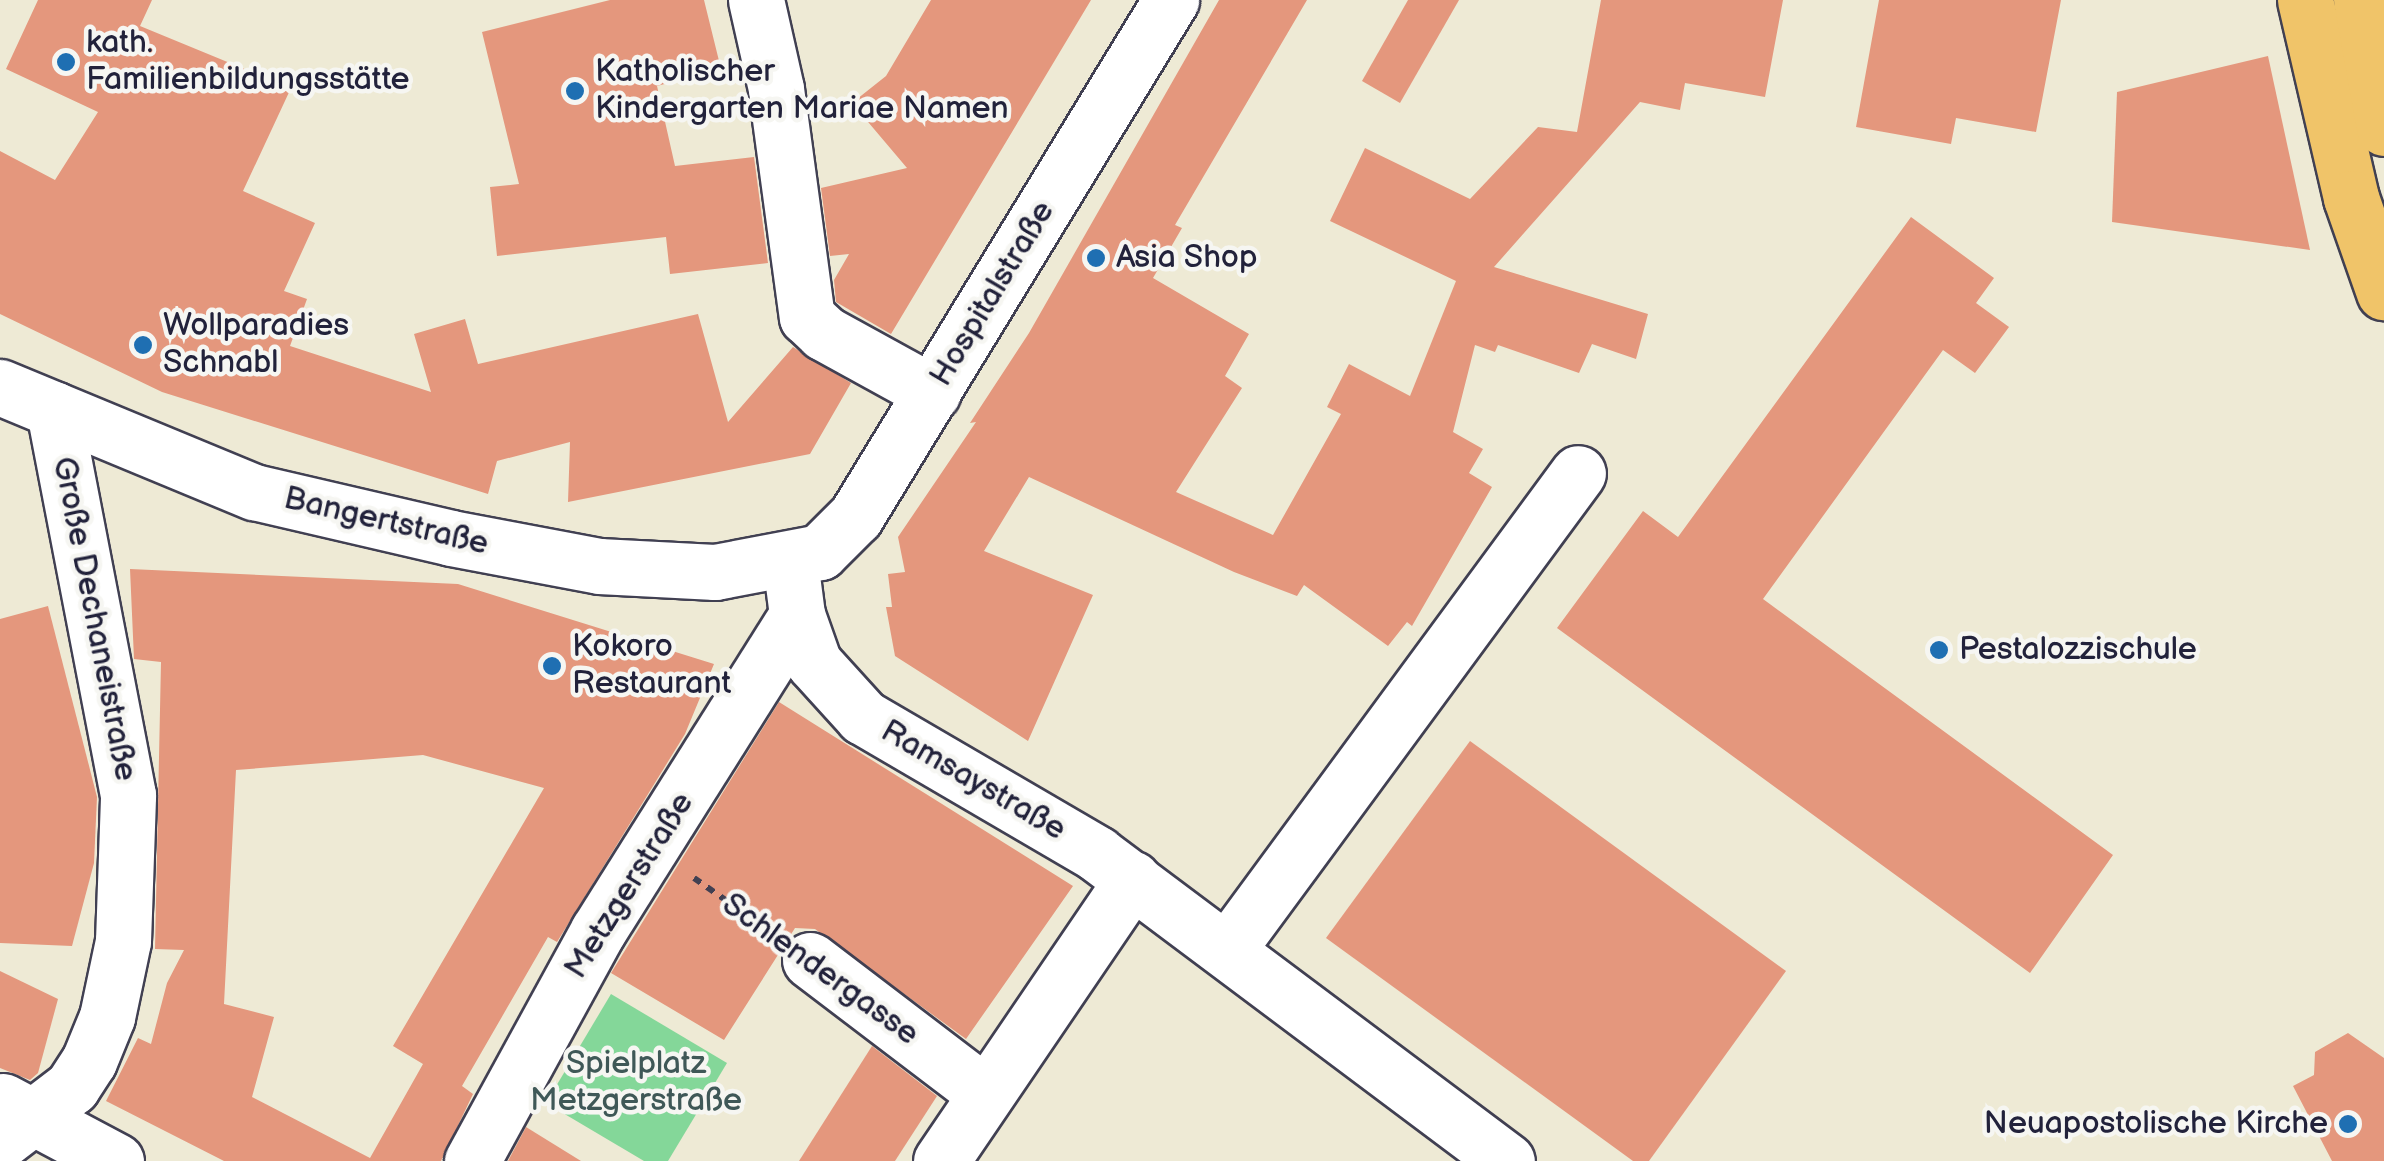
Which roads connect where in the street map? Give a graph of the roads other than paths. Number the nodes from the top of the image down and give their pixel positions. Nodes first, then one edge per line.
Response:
1 (756, 0) edge
2 (1171, 0) edge
3 (2304, 0) edge
4 (2361, 0) edge
5 (2384, 128) edge
6 (2384, 292) edge
7 (0, 386) edge
8 (933, 392) junction
9 (54, 409) junction
10 (1578, 473) dead end
11 (790, 560) junction
12 (797, 616) junction
13 (1133, 879) junction
14 (1227, 950) junction
15 (810, 960) road end
16 (986, 1094) junction
17 (10, 1119) edge
18 (116, 1161) edge
19 (472, 1161) edge
20 (941, 1161) edge
21 (1507, 1161) edge

1 - 8 street
2 - 8 street, Hospitalstraße
3 - 6 main road
4 - 5 main road
7 - 9 street, Bangertstraße
8 - 11 street, Hospitalstraße
9 - 11 street, Bangertstraße
9 - 17 street, Große Dechaneistraße
10 - 14 street
11 - 12 street, Ramsaystraße
12 - 13 street, Ramsaystraße
12 - 19 street, Metzgerstraße
13 - 14 street, Ramsaystraße
13 - 16 street
14 - 21 street, Ramsaystraße
15 - 16 street, Schlendergasse
16 - 20 street
17 - 18 street

